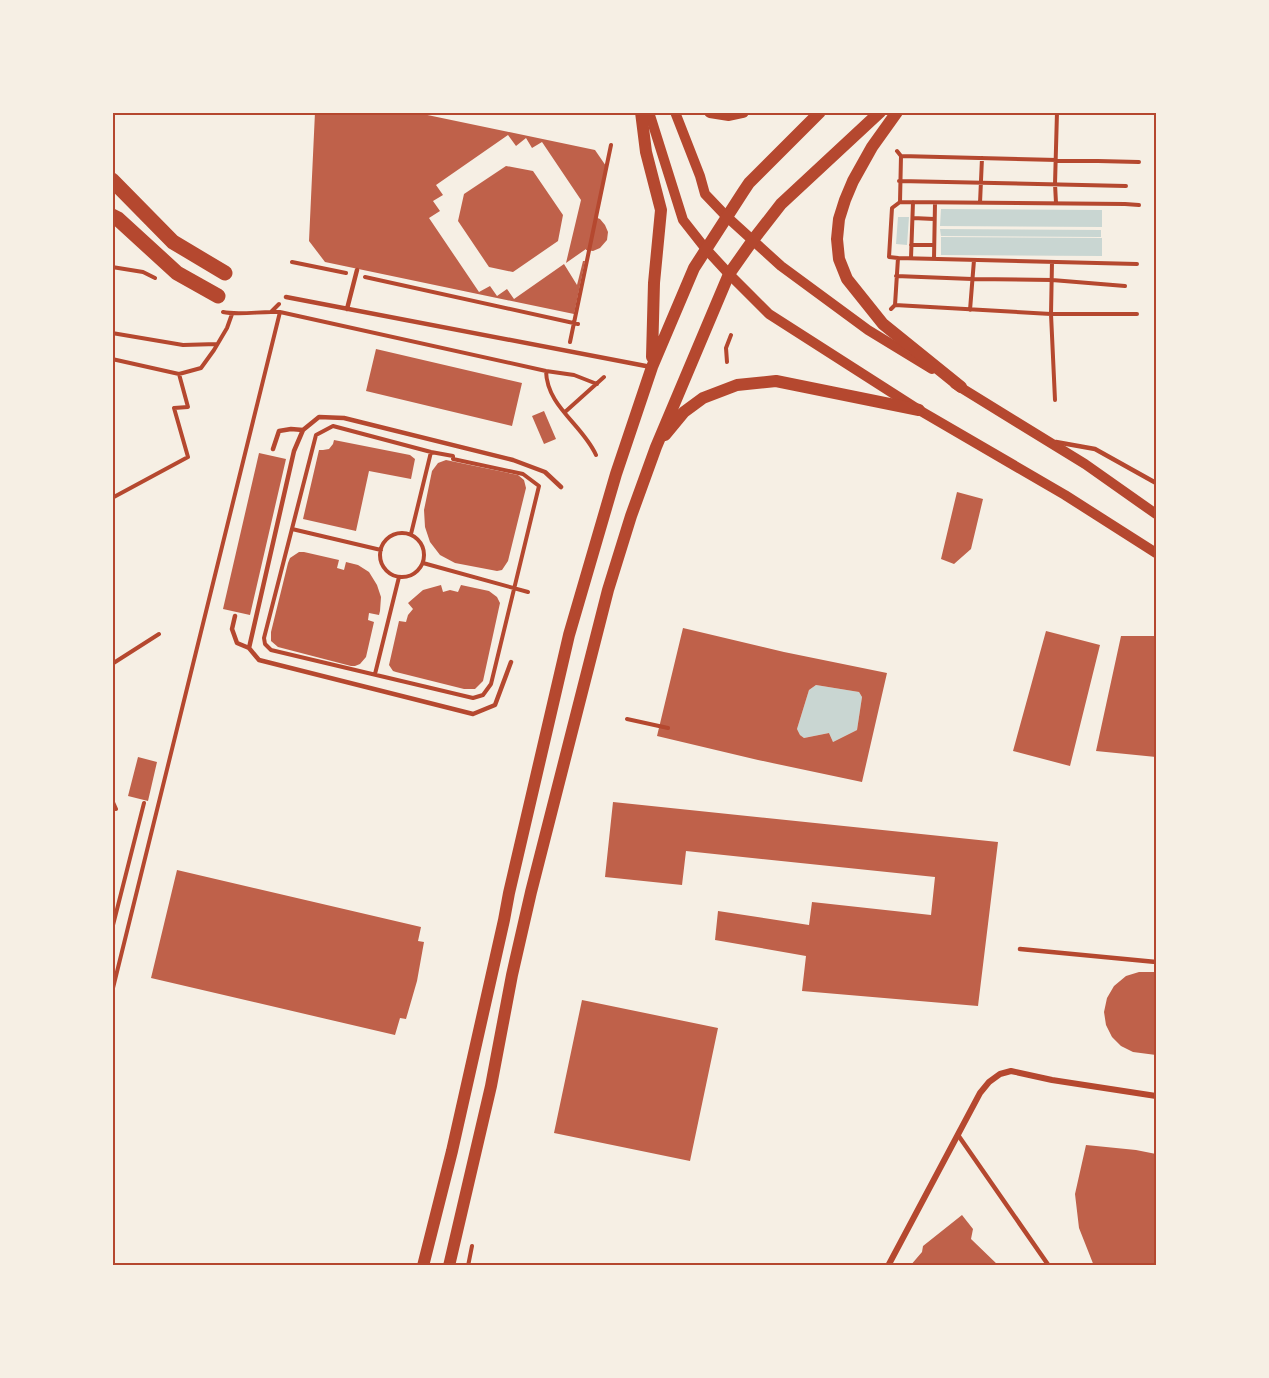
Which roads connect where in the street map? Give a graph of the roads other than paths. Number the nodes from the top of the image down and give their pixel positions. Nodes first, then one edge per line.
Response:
1 (641, 112) edge
2 (649, 112) edge
3 (675, 112) edge
4 (710, 112) edge
5 (743, 112) edge
6 (820, 112) edge
7 (880, 112) edge
8 (897, 112) edge
9 (112, 180) edge
10 (112, 216) edge
11 (726, 216) junction
12 (753, 240) junction
13 (705, 248) junction
14 (225, 273) dead end
15 (356, 273) road end
16 (729, 274) junction
17 (218, 296) dead end
18 (286, 297) road end
19 (347, 309) junction
20 (652, 367) junction
21 (961, 387) junction
22 (919, 410) junction
23 (303, 430) junction
24 (1047, 441) junction
25 (656, 447) junction
26 (273, 449) dead end
27 (1156, 483) edge
28 (561, 487) dead end
29 (1156, 514) edge
30 (1156, 553) edge
31 (235, 616) dead end
32 (249, 648) junction
33 (511, 662) dead end
34 (1020, 949) dead end
35 (1156, 962) edge
36 (1156, 1096) edge
37 (958, 1135) junction
38 (423, 1266) edge
39 (449, 1266) edge
40 (888, 1266) edge
41 (1049, 1266) edge

1 - 20 main road
2 - 13 street
3 - 11 street
4 - 5 main road
6 - 11 main road
7 - 12 main road
8 - 21 main road
9 - 14 highway
10 - 17 highway
11 - 12 street
11 - 13 main road
12 - 16 main road
12 - 21 street
13 - 16 street
13 - 20 main road
15 - 19 lane
16 - 22 street
16 - 25 main road
18 - 19 lane
19 - 20 lane
20 - 38 main road
21 - 24 street
22 - 25 main road
22 - 30 street
23 - 26 lane
23 - 28 lane
23 - 32 lane
24 - 27 lane
24 - 29 street
25 - 39 main road
31 - 32 lane
32 - 33 lane
34 - 35 lane
36 - 37 street
37 - 40 street
37 - 41 lane

